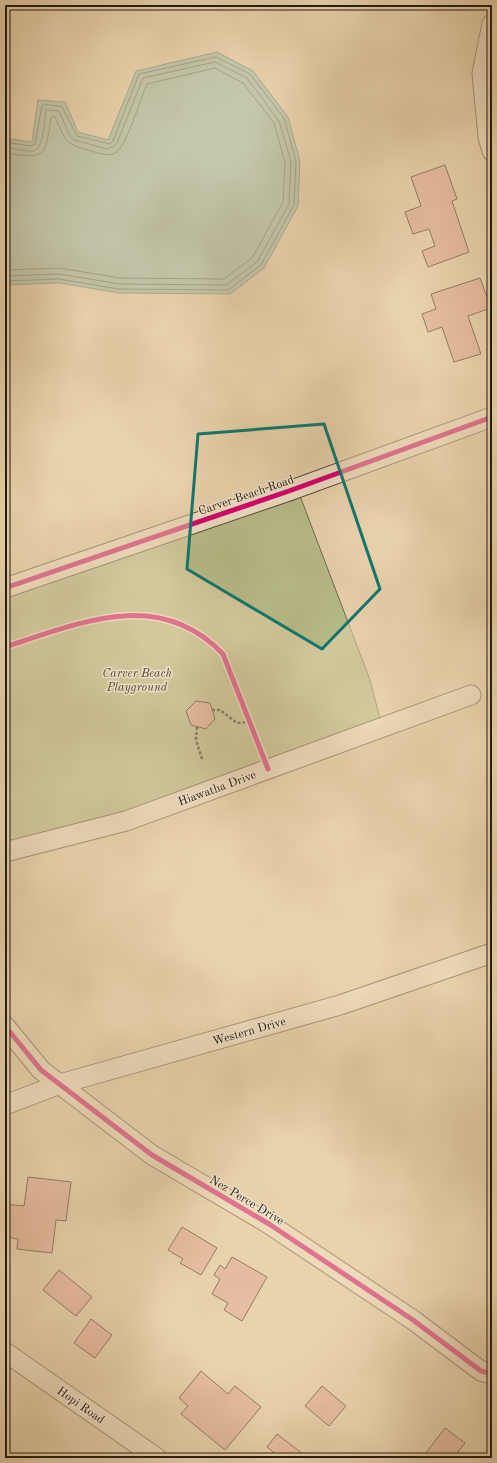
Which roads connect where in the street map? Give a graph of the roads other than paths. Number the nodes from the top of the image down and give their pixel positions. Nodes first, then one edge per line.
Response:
1 (492, 24) edge
2 (492, 151) edge
3 (492, 417) edge
4 (5, 588) edge
5 (471, 695) dead end
6 (5, 852) edge
7 (492, 953) edge
8 (5, 1026) edge
9 (60, 1084) junction
10 (5, 1105) edge
11 (5, 1352) edge
12 (492, 1374) edge
13 (157, 1458) edge

1 - 2 street
3 - 4 street, Carver Beach Road
5 - 6 street, Hiawatha Drive
7 - 9 street, Western Drive
8 - 9 street, Nez Perce Drive
9 - 10 street, Western Drive
9 - 12 street, Nez Perce Drive
11 - 13 street, Hopi Road

